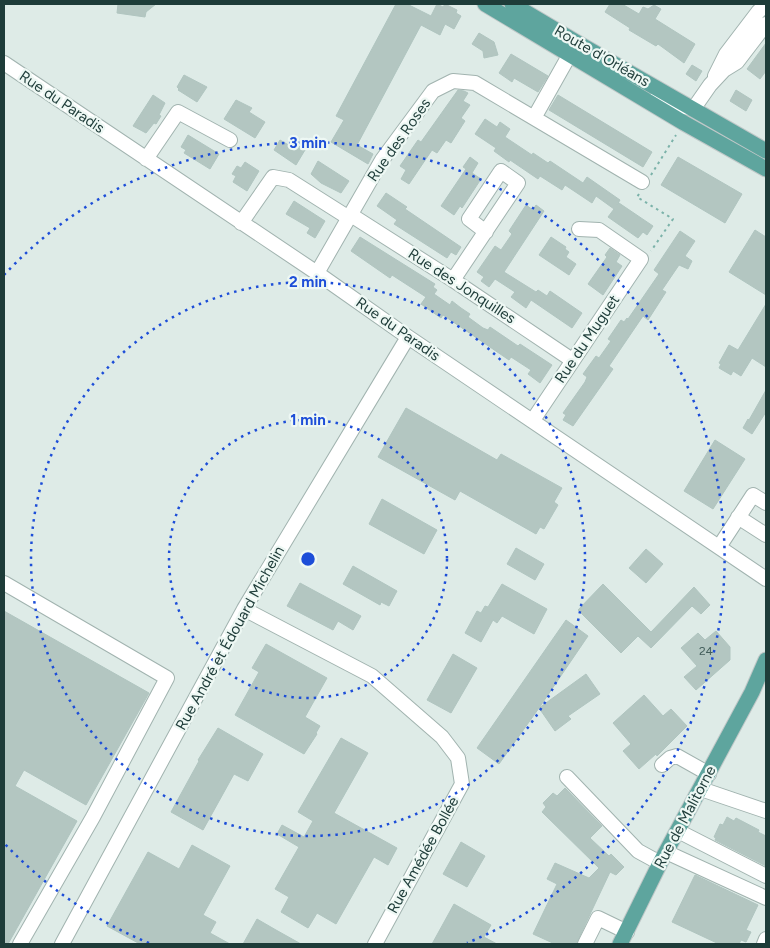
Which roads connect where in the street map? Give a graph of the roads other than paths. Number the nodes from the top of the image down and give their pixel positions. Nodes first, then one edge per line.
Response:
1 (485, 4) edge
2 (512, 4) edge
3 (766, 4) edge
4 (766, 24) edge
5 (570, 54) junction
6 (4, 63) edge
7 (710, 85) junction
8 (634, 94) junction
9 (694, 108) junction
10 (534, 118) junction
11 (230, 140) dead end
12 (766, 150) edge
13 (146, 159) junction
14 (766, 169) edge
15 (644, 184) road end
16 (350, 216) junction
17 (241, 223) junction
18 (579, 229) dead end
19 (486, 232) dead end
20 (317, 273) junction
21 (453, 280) junction
22 (408, 337) junction
23 (572, 360) junction
24 (533, 420) junction
25 (766, 503) edge
26 (738, 517) junction
27 (766, 535) edge
28 (719, 547) junction
29 (766, 579) edge
30 (4, 582) edge
31 (244, 609) junction
32 (766, 660) edge
33 (766, 669) edge
34 (752, 692) junction
35 (662, 765) dead end
36 (709, 774) junction
37 (567, 777) dead end
38 (700, 789) junction
39 (766, 811) edge
40 (678, 831) junction
41 (663, 858) junction
42 (766, 876) edge
43 (766, 898) edge
44 (624, 938) edge
45 (766, 939) edge
46 (20, 944) edge
47 (62, 944) edge
48 (375, 944) edge
49 (585, 944) edge
50 (764, 944) edge

1 - 5 main road, Route d'Orléans
2 - 9 main road, Route d'Orléans
3 - 7 street
4 - 7 street
5 - 8 main road, Route d'Orléans
5 - 10 street
6 - 13 street, Rue du Paradis
7 - 9 street
8 - 9 street, Route d'Orléans
8 - 14 main road, Route d'Orléans
9 - 12 main road, Route d'Orléans
10 - 15 street, Rue des Roses
10 - 16 street, Rue des Roses
11 - 13 street
13 - 17 street, Rue du Paradis
16 - 17 street, Rue des Jonquilles
16 - 20 street, Rue des Roses
16 - 21 street, Rue des Jonquilles
17 - 20 street, Rue du Paradis
18 - 23 street, Rue du Muguet
19 - 21 street
20 - 22 street, Rue du Paradis
21 - 23 street, Rue des Jonquilles
22 - 24 street, Rue du Paradis
22 - 31 street, Rue André et Édouard Michelin
23 - 24 street, Rue du Muguet
24 - 28 street, Rue du Paradis
25 - 26 street
26 - 27 street
26 - 28 street
28 - 29 street, Rue du Paradis
30 - 46 street
31 - 47 street, Rue André et Édouard Michelin
31 - 48 street, Rue Amédée Bollée
32 - 34 main road, Rue de Malitorne
33 - 34 main road, Rue de Malitorne
34 - 36 main road, Rue de Malitorne
35 - 36 street
36 - 38 main road, Rue de Malitorne
37 - 41 street
38 - 39 street
38 - 40 main road, Rue de Malitorne
40 - 41 main road, Rue de Malitorne
40 - 42 street
41 - 43 street
41 - 44 main road, Rue de Malitorne
44 - 49 street
45 - 50 street

